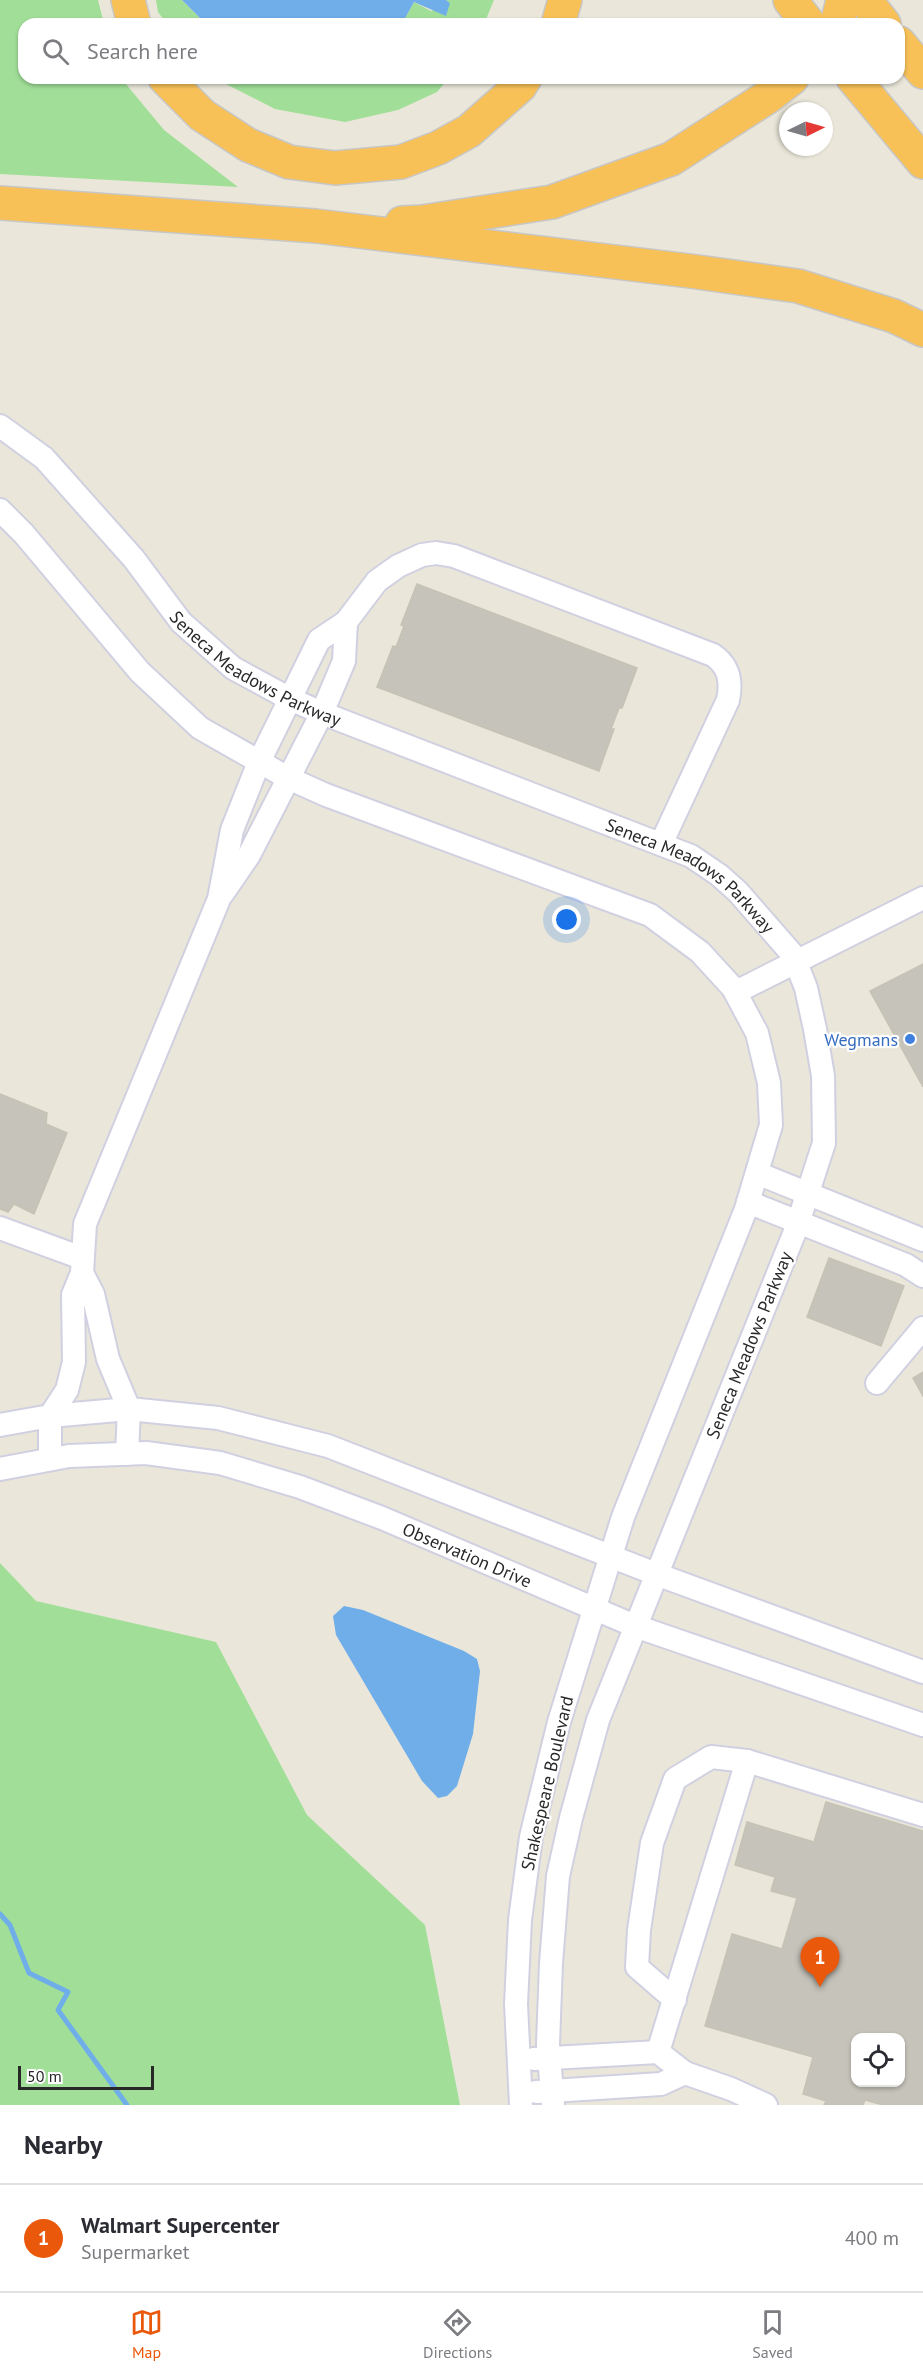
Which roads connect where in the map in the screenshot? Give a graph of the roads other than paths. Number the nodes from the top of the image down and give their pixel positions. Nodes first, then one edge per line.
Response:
1 (128, 0) edge
2 (565, 0) edge
3 (790, 0) edge
4 (843, 0) edge
5 (865, 0) edge
6 (132, 18) edge
7 (560, 18) edge
8 (804, 18) edge
9 (838, 18) edge
10 (879, 18) edge
11 (905, 50) edge
12 (923, 72) edge
13 (171, 84) edge
14 (521, 84) edge
15 (784, 84) edge
16 (858, 84) edge
17 (923, 162) edge
18 (0, 203) edge
19 (316, 226) junction
20 (923, 330) edge
21 (0, 426) edge
22 (0, 510) edge
23 (346, 622) junction
24 (290, 699) junction
25 (322, 713) junction
26 (259, 762) junction
27 (288, 778) junction
28 (661, 844) junction
29 (923, 898) edge
30 (219, 899) junction
31 (795, 962) junction
32 (736, 992) junction
33 (757, 1173) junction
34 (807, 1194) junction
35 (748, 1202) junction
36 (798, 1222) junction
37 (0, 1228) edge
38 (923, 1240) edge
39 (82, 1265) junction
40 (923, 1276) edge
41 (923, 1328) edge
42 (878, 1383) dead end
43 (129, 1409) junction
44 (50, 1416) junction
45 (0, 1425) edge
46 (128, 1454) junction
47 (50, 1459) junction
48 (0, 1469) edge
49 (611, 1556) junction
50 (656, 1574) junction
51 (593, 1608) junction
52 (635, 1626) junction
53 (923, 1672) edge
54 (923, 1725) edge
55 (747, 1761) junction
56 (923, 1815) edge
57 (675, 2000) junction
58 (658, 2052) junction
59 (549, 2058) junction
60 (517, 2061) junction
61 (685, 2073) junction
62 (552, 2098) edge
63 (520, 2099) edge
64 (766, 2105) edge

1 - 6 highway
2 - 7 highway
3 - 8 highway
4 - 9 highway
5 - 10 highway
11 - 12 highway
13 - 14 highway
15 - 19 highway
16 - 17 highway
18 - 19 highway
19 - 20 highway
21 - 24 street, Seneca Meadows Parkway
22 - 26 street
23 - 24 street
23 - 25 street
23 - 28 street
24 - 25 street, Seneca Meadows Parkway
24 - 26 street
25 - 27 street
25 - 28 street, Seneca Meadows Parkway
26 - 27 street
26 - 30 street
27 - 30 street
27 - 32 street
28 - 31 street, Seneca Meadows Parkway
29 - 31 street
30 - 39 street
31 - 32 street
31 - 34 street, Seneca Meadows Parkway
32 - 33 street
33 - 34 street
33 - 35 street
34 - 36 street, Seneca Meadows Parkway
34 - 38 street
35 - 36 street
35 - 49 street
36 - 40 street
36 - 50 street, Seneca Meadows Parkway
37 - 39 street
39 - 43 street
39 - 44 street
41 - 42 street
43 - 44 street
43 - 46 street
43 - 49 street
44 - 45 street
44 - 47 street
46 - 47 street, Observation Drive
46 - 51 street, Observation Drive
47 - 48 street, Observation Drive
49 - 50 street
49 - 51 street
50 - 52 street, Seneca Meadows Parkway
50 - 53 street
51 - 52 street, Observation Drive
51 - 60 street, Shakespeare Boulevard
52 - 54 street, Observation Drive
52 - 59 street, Shakespeare Boulevard
55 - 56 street
55 - 57 street
55 - 57 street
57 - 58 street
58 - 59 street
58 - 61 street
59 - 60 street
59 - 62 street, Shakespeare Boulevard
60 - 63 street, Shakespeare Boulevard
61 - 62 street
61 - 64 street
62 - 63 street

